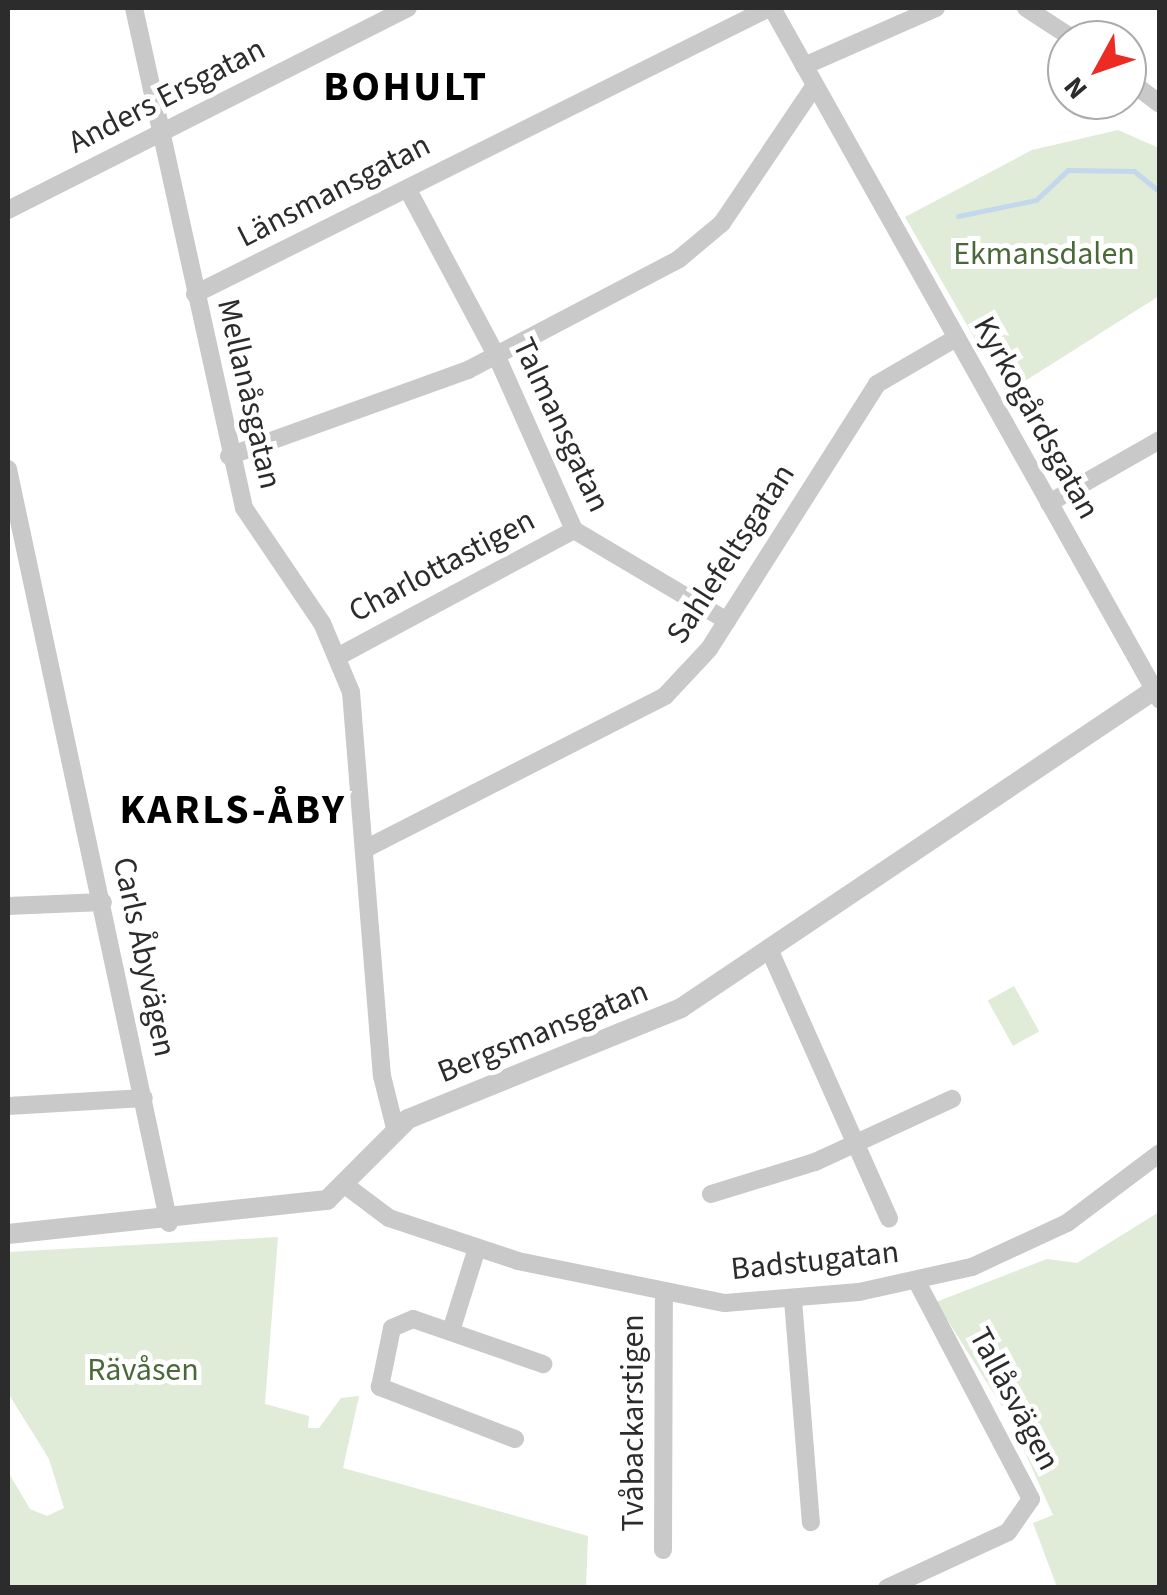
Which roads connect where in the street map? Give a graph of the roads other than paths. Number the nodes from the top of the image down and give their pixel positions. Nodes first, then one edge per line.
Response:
1 (134, 8) edge
2 (408, 8) edge
3 (771, 8) edge
4 (936, 8) edge
5 (1026, 8) edge
6 (385, 13) edge
7 (1047, 22) edge
8 (804, 66) junction
9 (815, 85) junction
10 (160, 133) junction
11 (408, 190) junction
12 (8, 210) edge
13 (195, 294) junction
14 (956, 338) junction
15 (498, 356) junction
16 (1160, 440) edge
17 (229, 456) junction
18 (8, 469) edge
19 (1049, 503) junction
20 (574, 530) junction
21 (728, 621) junction
22 (340, 656) junction
23 (1158, 692) edge
24 (365, 849) junction
25 (102, 902) junction
26 (8, 906) edge
27 (769, 949) junction
28 (144, 1098) junction
29 (952, 1099) dead end
30 (8, 1106) edge
31 (395, 1128) junction
32 (858, 1142) junction
33 (1160, 1153) edge
34 (345, 1185) junction
35 (711, 1194) dead end
36 (889, 1219) dead end
37 (169, 1223) junction
38 (8, 1234) edge
39 (477, 1248) junction
40 (916, 1280) junction
41 (664, 1297) junction
42 (793, 1300) junction
43 (451, 1332) junction
44 (543, 1364) dead end
45 (515, 1439) dead end
46 (812, 1522) dead end
47 (663, 1550) dead end
48 (888, 1588) edge

1 - 10 street, Mellanåsgatan
2 - 6 street, Anders Ersgatan
3 - 8 street, Kyrkogårdsgatan
3 - 11 street, Länsmansgatan
4 - 8 street
5 - 7 street
6 - 10 street, Anders Ersgatan
8 - 9 street, Kyrkogårdsgatan
9 - 14 street, Kyrkogårdsgatan
9 - 15 street
10 - 12 street, Anders Ersgatan
10 - 13 street, Mellanåsgatan
11 - 13 street, Länsmansgatan
11 - 15 street, Talmansgatan
13 - 17 street, Mellanåsgatan
14 - 19 street, Kyrkogårdsgatan
14 - 21 street, Sahlefeltsgatan
15 - 17 street
15 - 20 street, Talmansgatan
16 - 19 street
17 - 22 street, Mellanåsgatan
18 - 25 street, Carls Åbyvägen
19 - 23 street, Kyrkogårdsgatan
20 - 21 street, Talmansgatan
20 - 22 street, Charlottastigen
21 - 24 street, Sahlefeltsgatan
22 - 24 street, Mellanåsgatan
23 - 27 street, Bergsmansgatan
24 - 31 street, Mellanåsgatan
25 - 26 street
25 - 28 street, Carls Åbyvägen
27 - 31 street, Bergsmansgatan
27 - 32 street
28 - 30 street
28 - 37 street, Carls Åbyvägen
29 - 32 street
31 - 34 street, Bergsmansgatan
32 - 35 street
32 - 36 street
33 - 40 street, Badstugatan
34 - 37 street, Bergsmansgatan
34 - 39 street, Badstugatan
37 - 38 street, Bergsmansgatan
39 - 41 street, Badstugatan
39 - 43 street
40 - 42 street, Badstugatan
40 - 48 street, Tallåsvägen
41 - 42 street, Badstugatan
41 - 47 street, Tvåbackarstigen
42 - 46 street
43 - 44 street
43 - 45 street

